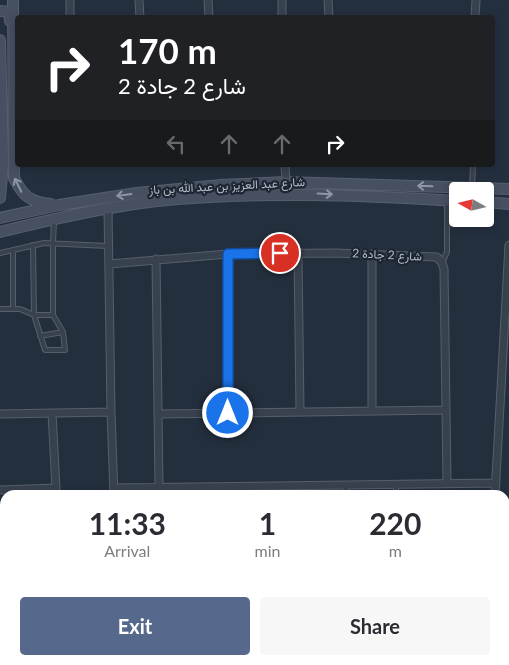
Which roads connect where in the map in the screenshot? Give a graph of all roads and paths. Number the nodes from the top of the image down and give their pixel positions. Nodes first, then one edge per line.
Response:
1 (13, 0) edge
2 (70, 0) edge
3 (139, 0) edge
4 (208, 0) edge
5 (282, 0) edge
6 (328, 0) edge
7 (476, 0) edge
8 (0, 11) edge
9 (70, 15) edge
10 (140, 15) edge
11 (209, 15) edge
12 (282, 15) edge
13 (329, 15) edge
14 (476, 15) edge
15 (0, 40) edge
16 (13, 43) junction
17 (1, 92) edge
18 (1, 149) edge
19 (5, 164) edge
20 (286, 167) edge
21 (473, 167) edge
22 (286, 182) junction
23 (472, 182) edge
24 (257, 184) junction
25 (222, 185) junction
26 (449, 187) edge
27 (494, 189) edge
28 (509, 189) edge
29 (236, 196) junction
30 (0, 198) edge
31 (188, 199) junction
32 (447, 200) joint
33 (494, 203) edge
34 (509, 204) edge
35 (59, 205) junction
36 (108, 208) junction
37 (0, 218) edge
38 (54, 219) junction
39 (0, 232) edge
40 (52, 243) junction
41 (33, 245) junction
42 (509, 245) edge
43 (108, 246) junction
44 (13, 250) junction
45 (298, 252) junction
46 (0, 253) edge
47 (228, 254) junction
48 (372, 254) junction
49 (156, 259) junction
50 (509, 260) edge
51 (442, 263) junction
52 (109, 264) junction
53 (0, 309) edge
54 (13, 309) junction
55 (34, 315) junction
56 (53, 315) junction
57 (63, 332) junction
58 (40, 336) junction
59 (446, 410) junction
60 (372, 411) junction
61 (111, 412) junction
62 (300, 412) junction
63 (52, 413) junction
64 (228, 413) junction
65 (0, 414) edge
66 (160, 414) junction
67 (496, 483) junction
68 (396, 484) junction
69 (447, 484) junction
70 (346, 485) junction
71 (278, 486) junction
72 (159, 487) junction
73 (199, 487) joint
74 (56, 490) edge
75 (114, 490) edge
76 (125, 490) edge
77 (278, 490) edge
78 (346, 490) edge
79 (396, 490) edge
80 (495, 490) edge

1 - 16 street
2 - 9 street
3 - 10 street
4 - 11 street
5 - 12 street
6 - 13 street
7 - 14 street
8 - 16 street
15 - 17 street
16 - 19 street
17 - 18 street
18 - 19 street
19 - 30 street
35 -> 19 street
20 - 22 street
21 - 23 lane
22 - 24 street, شارع عبد العزيز بن عبد الله بن باز
26 -> 22 street, شارع عبد العزيز بن عبد الله بن باز
24 - 25 street, شارع عبد العزيز بن عبد الله بن باز
24 - 29 street
25 - 31 street
25 -> 35 street, شارع عبد العزيز بن عبد الله بن باز
27 - 28 street, شارع عبد العزيز بن عبد الله بن باز
29 - 31 street, شارع عبد العزيز بن عبد الله بن باز
29 -> 32 street, شارع عبد العزيز بن عبد الله بن باز
31 - 36 street, شارع عبد العزيز بن عبد الله بن باز
32 - 51 lane
33 - 34 street
35 - 37 street, شارع عبد العزيز بن عبد الله بن باز
36 - 38 street, شارع عبد العزيز بن عبد الله بن باز
36 - 43 street
38 - 39 street, شارع عبد العزيز بن عبد الله بن باز
38 - 40 lane
40 - 41 lane
40 - 43 lane
40 - 56 lane
41 - 44 lane
41 - 55 lane
42 - 50 street
43 - 52 street
44 - 46 lane
44 - 54 lane
45 - 47 street, شارع 2 جادة 2
45 - 48 street, شارع 2 جادة 2
45 - 62 street
47 - 49 street, شارع 2 جادة 2
47 - 64 street
48 - 51 street, شارع 2 جادة 2
48 - 60 street
49 - 52 street, شارع 2 جادة 2
49 - 66 street
50 - 67 street
51 - 59 street
52 - 61 street
53 - 54 lane
54 - 55 lane
55 - 56 lane
55 - 58 lane
56 - 57 lane
57 - 58 lane
57 - 58 lane
59 - 60 street
59 - 69 street
60 - 62 street
61 - 63 street
61 - 75 street
62 - 64 street
63 - 65 street
63 - 74 street
64 - 66 street
66 - 72 street
67 - 69 street
67 - 80 street
68 - 69 street
68 - 70 street
68 - 79 lane
70 - 71 street
70 - 78 lane
71 - 73 street
71 - 77 street
72 - 73 street
72 - 76 street

